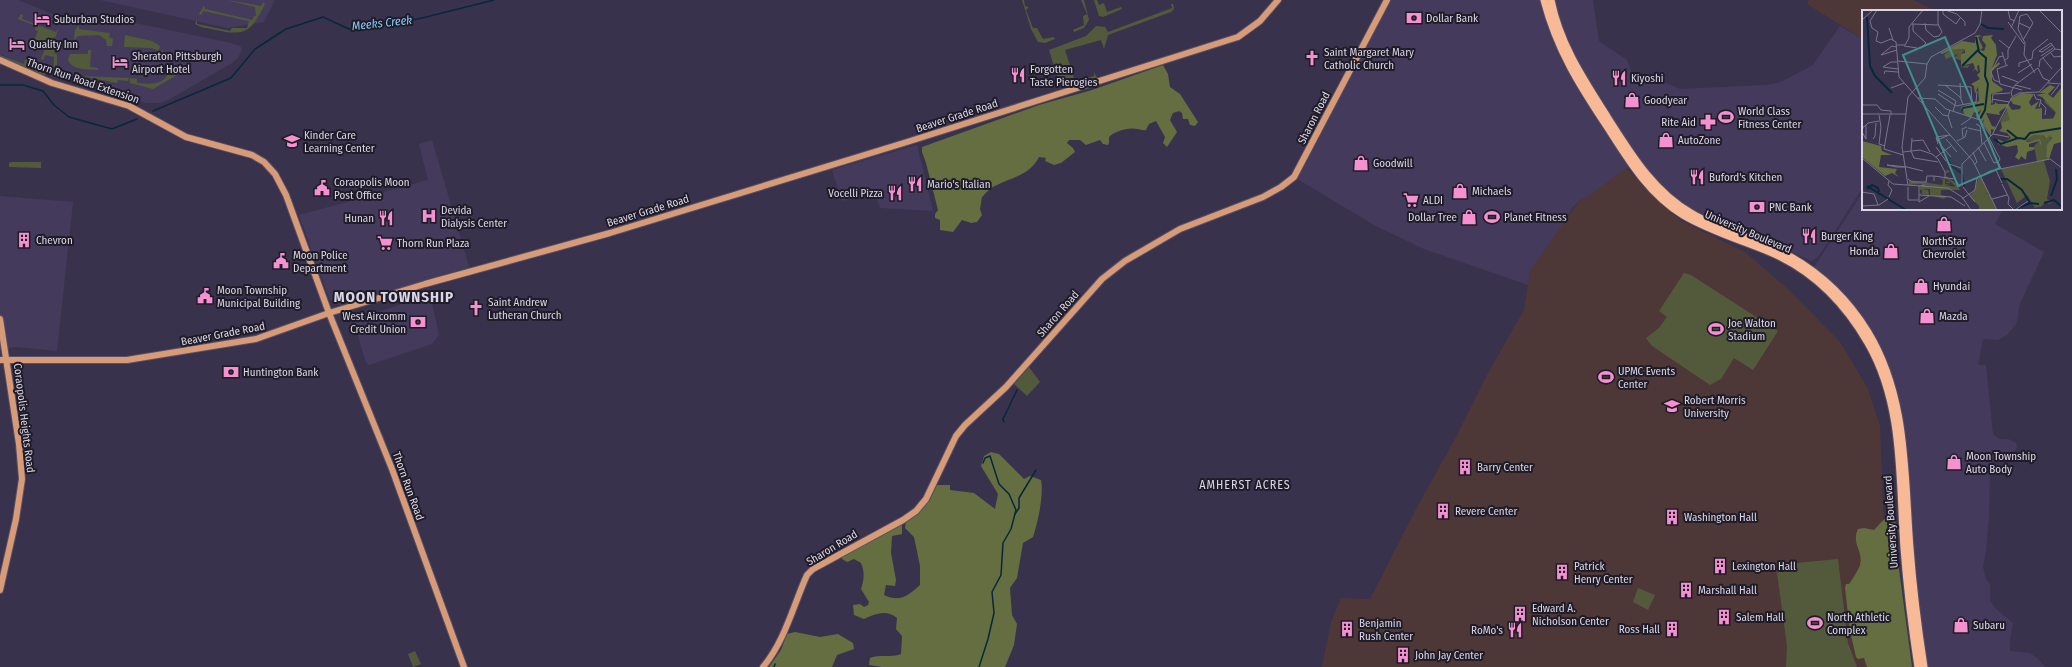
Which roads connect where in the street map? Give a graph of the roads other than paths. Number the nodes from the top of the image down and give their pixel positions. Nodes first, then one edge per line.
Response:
1 (1278, 0) edge
2 (1387, 0) edge
3 (1544, 0) edge
4 (1552, 0) edge
5 (0, 60) edge
6 (0, 64) edge
7 (8, 65) junction
8 (330, 313) junction
9 (0, 318) edge
10 (0, 360) edge
11 (7, 360) junction
12 (0, 590) edge
13 (464, 667) edge
14 (763, 667) edge
15 (1918, 667) edge
16 (1924, 667) edge

1 - 8 street, Beaver Grade Road
2 - 14 street, Sharon Road
3 - 15 main road, University Boulevard
4 - 16 main road, University Boulevard
5 - 7 street, Thorn Run Road Extension
6 - 7 street, Thorn Run Road Extension
7 - 8 street, Thorn Run Road Extension
8 - 11 street, Beaver Grade Road
8 - 13 street, Thorn Run Road
9 - 11 street, Coraopolis Heights Road
10 - 11 street, Beaver Grade Road
11 - 12 street, Coraopolis Heights Road

